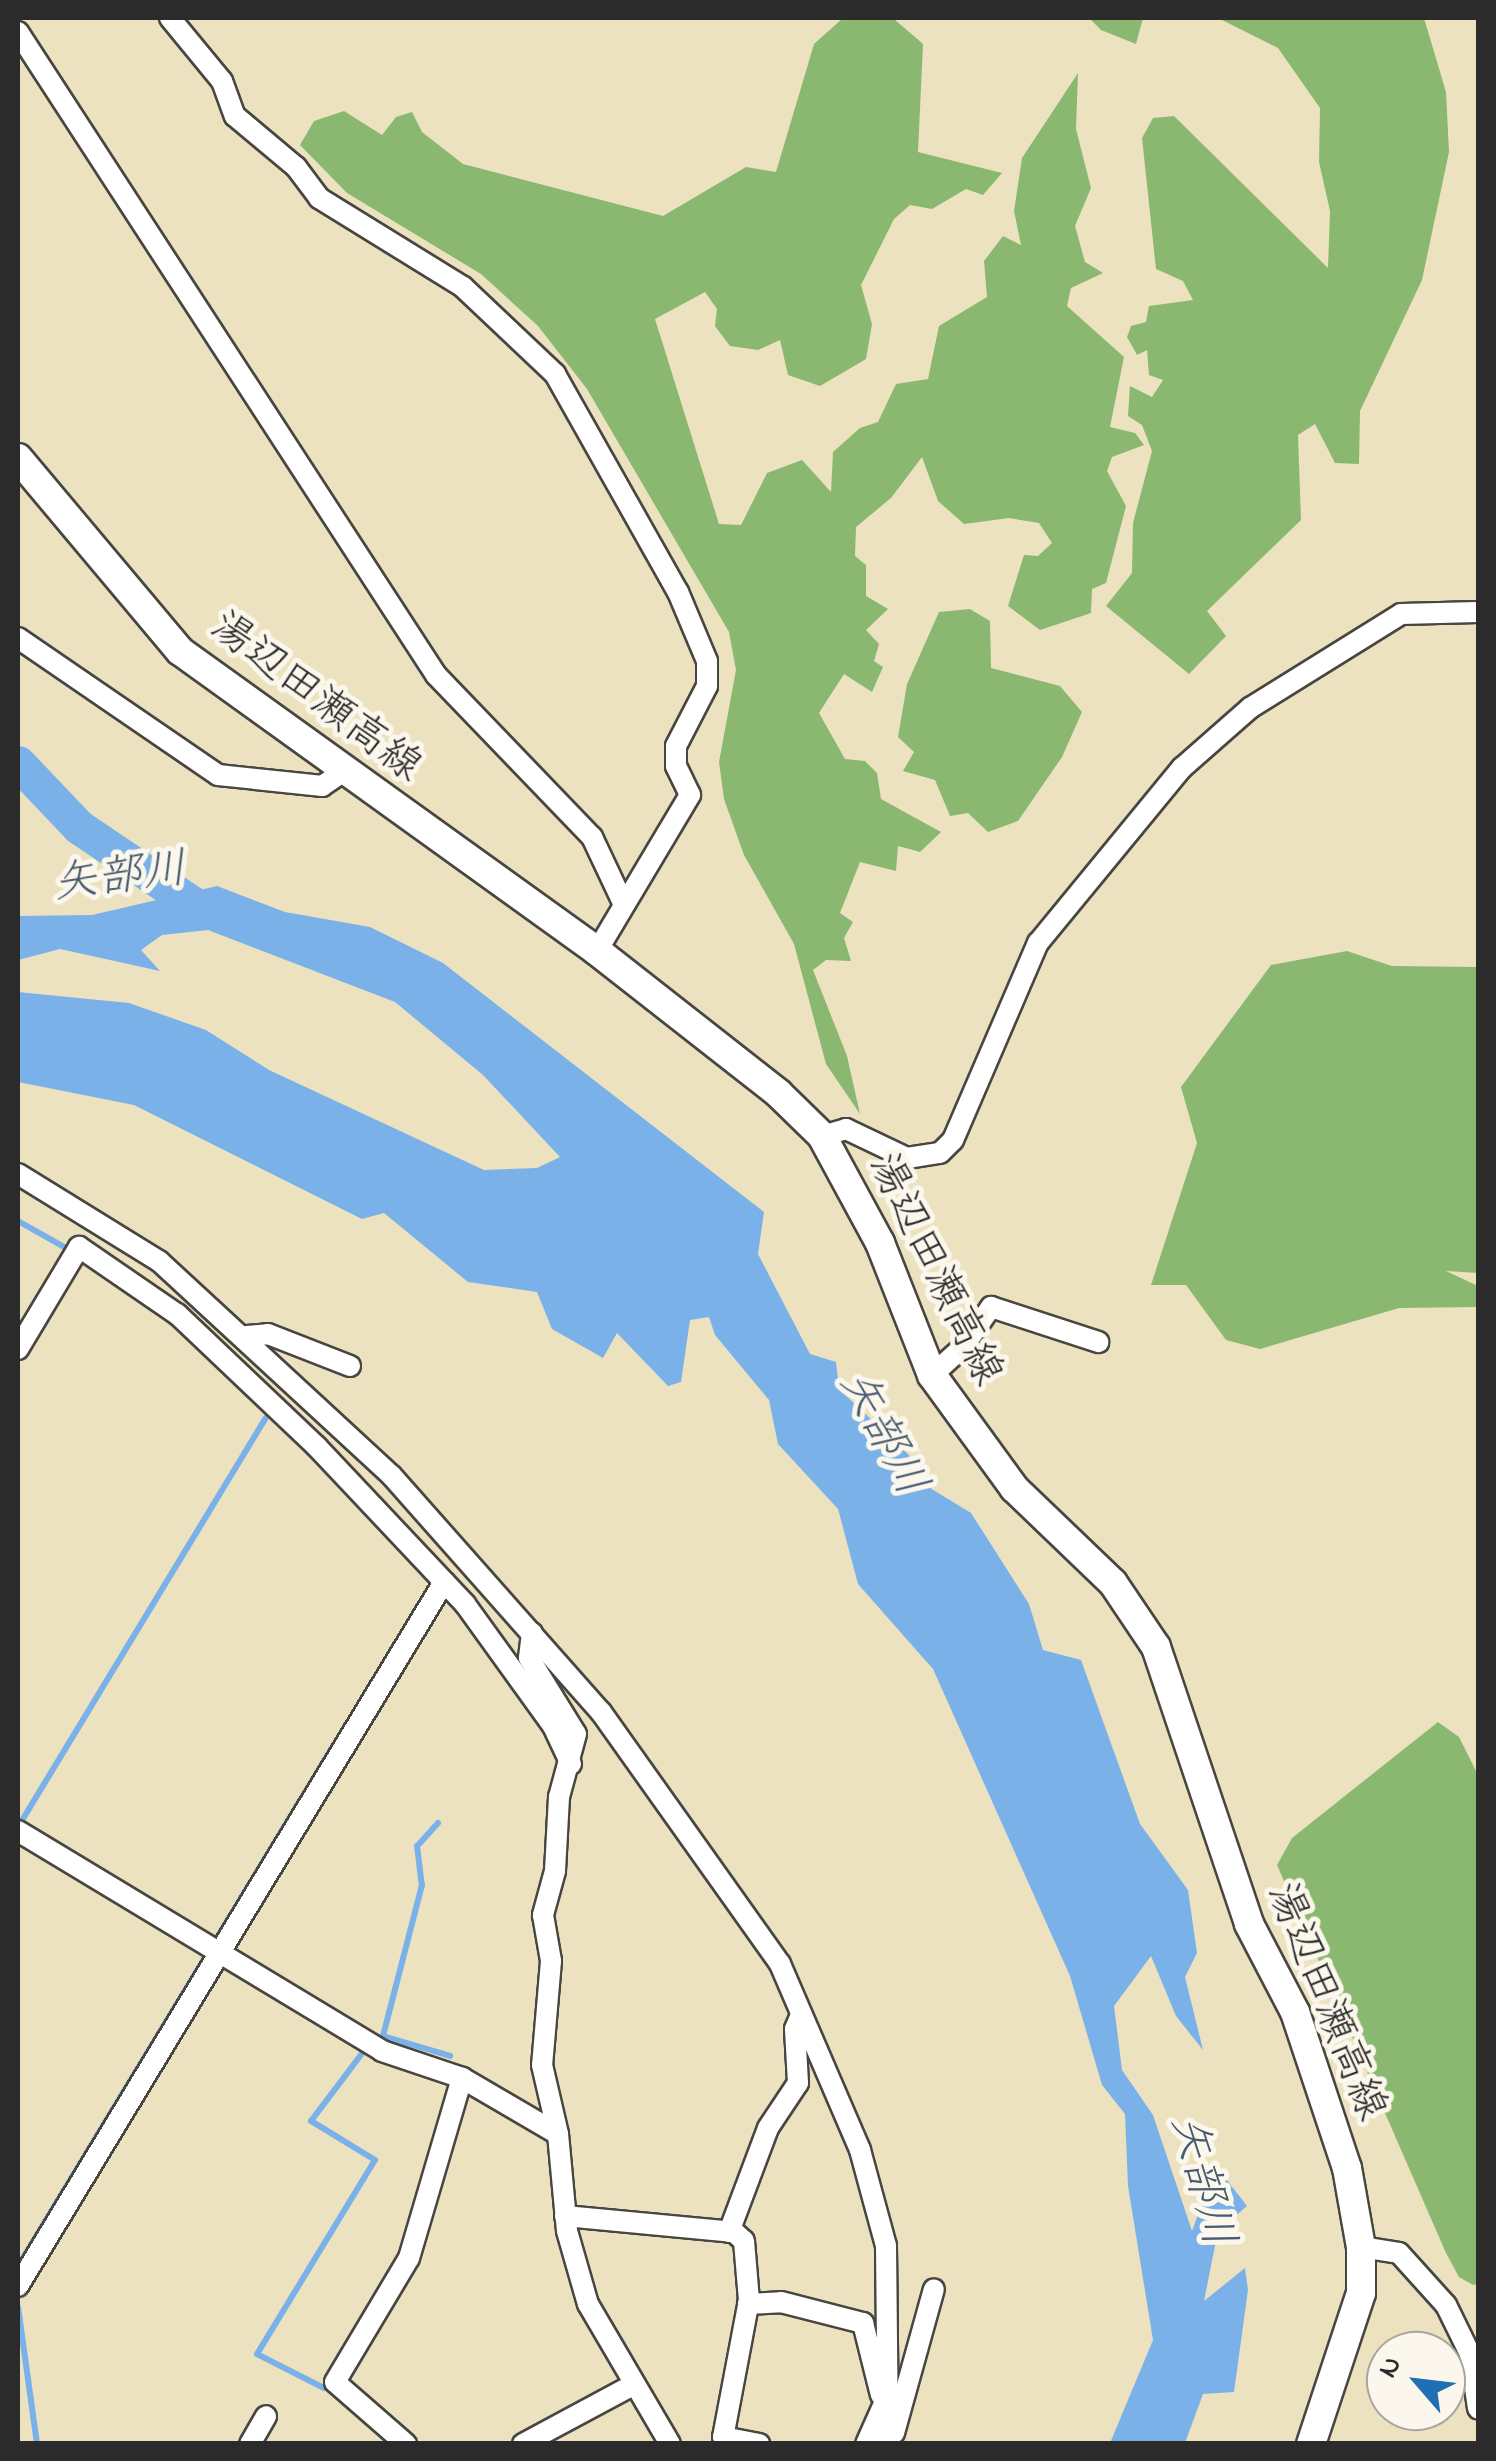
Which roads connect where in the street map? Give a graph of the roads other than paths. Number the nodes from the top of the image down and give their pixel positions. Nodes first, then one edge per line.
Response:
1 (170, 18) edge
2 (18, 32) edge
3 (18, 458) edge
4 (1478, 612) edge
5 (18, 638) edge
6 (344, 772) junction
7 (624, 904) junction
8 (596, 951) junction
9 (822, 1136) junction
10 (18, 1174) edge
11 (247, 1336) junction
12 (1098, 1342) dead end
13 (18, 1349) edge
14 (350, 1366) dead end
15 (932, 1375) junction
16 (444, 1582) junction
17 (532, 1632) junction
18 (571, 1764) junction
19 (18, 1832) edge
20 (219, 1953) junction
21 (802, 2014) junction
22 (462, 2078) junction
23 (558, 2134) junction
24 (565, 2216) junction
25 (729, 2232) junction
26 (1362, 2247) junction
27 (18, 2286) edge
28 (934, 2289) dead end
29 (748, 2304) junction
30 (633, 2385) junction
31 (886, 2398) junction
32 (1478, 2408) edge
33 (266, 2416) dead end
34 (250, 2444) edge
35 (406, 2444) edge
36 (523, 2444) edge
37 (670, 2444) edge
38 (759, 2444) edge
39 (866, 2444) edge
40 (889, 2444) edge
41 (1310, 2444) edge

1 - 7 street
2 - 7 street
3 - 6 main road, 湯辺田瀬高線
4 - 9 street
5 - 6 street
6 - 8 main road, 湯辺田瀬高線
7 - 8 street
8 - 9 main road, 湯辺田瀬高線
9 - 15 main road, 湯辺田瀬高線
10 - 11 street
11 - 14 street
11 - 17 street
12 - 15 street
13 - 16 street
15 - 26 main road, 湯辺田瀬高線
16 - 18 street
16 - 20 street
17 - 18 street
17 - 21 street
18 - 23 street
19 - 20 street
20 - 22 street
20 - 27 street
21 - 25 street
21 - 31 street
22 - 23 street
22 - 35 street
23 - 24 street
24 - 25 street
24 - 30 street
25 - 29 street
26 - 32 street
26 - 41 main road, 湯辺田瀬高線
28 - 40 street
29 - 31 street
29 - 38 street
30 - 36 street
30 - 37 street
31 - 39 street
31 - 40 street
33 - 34 street

